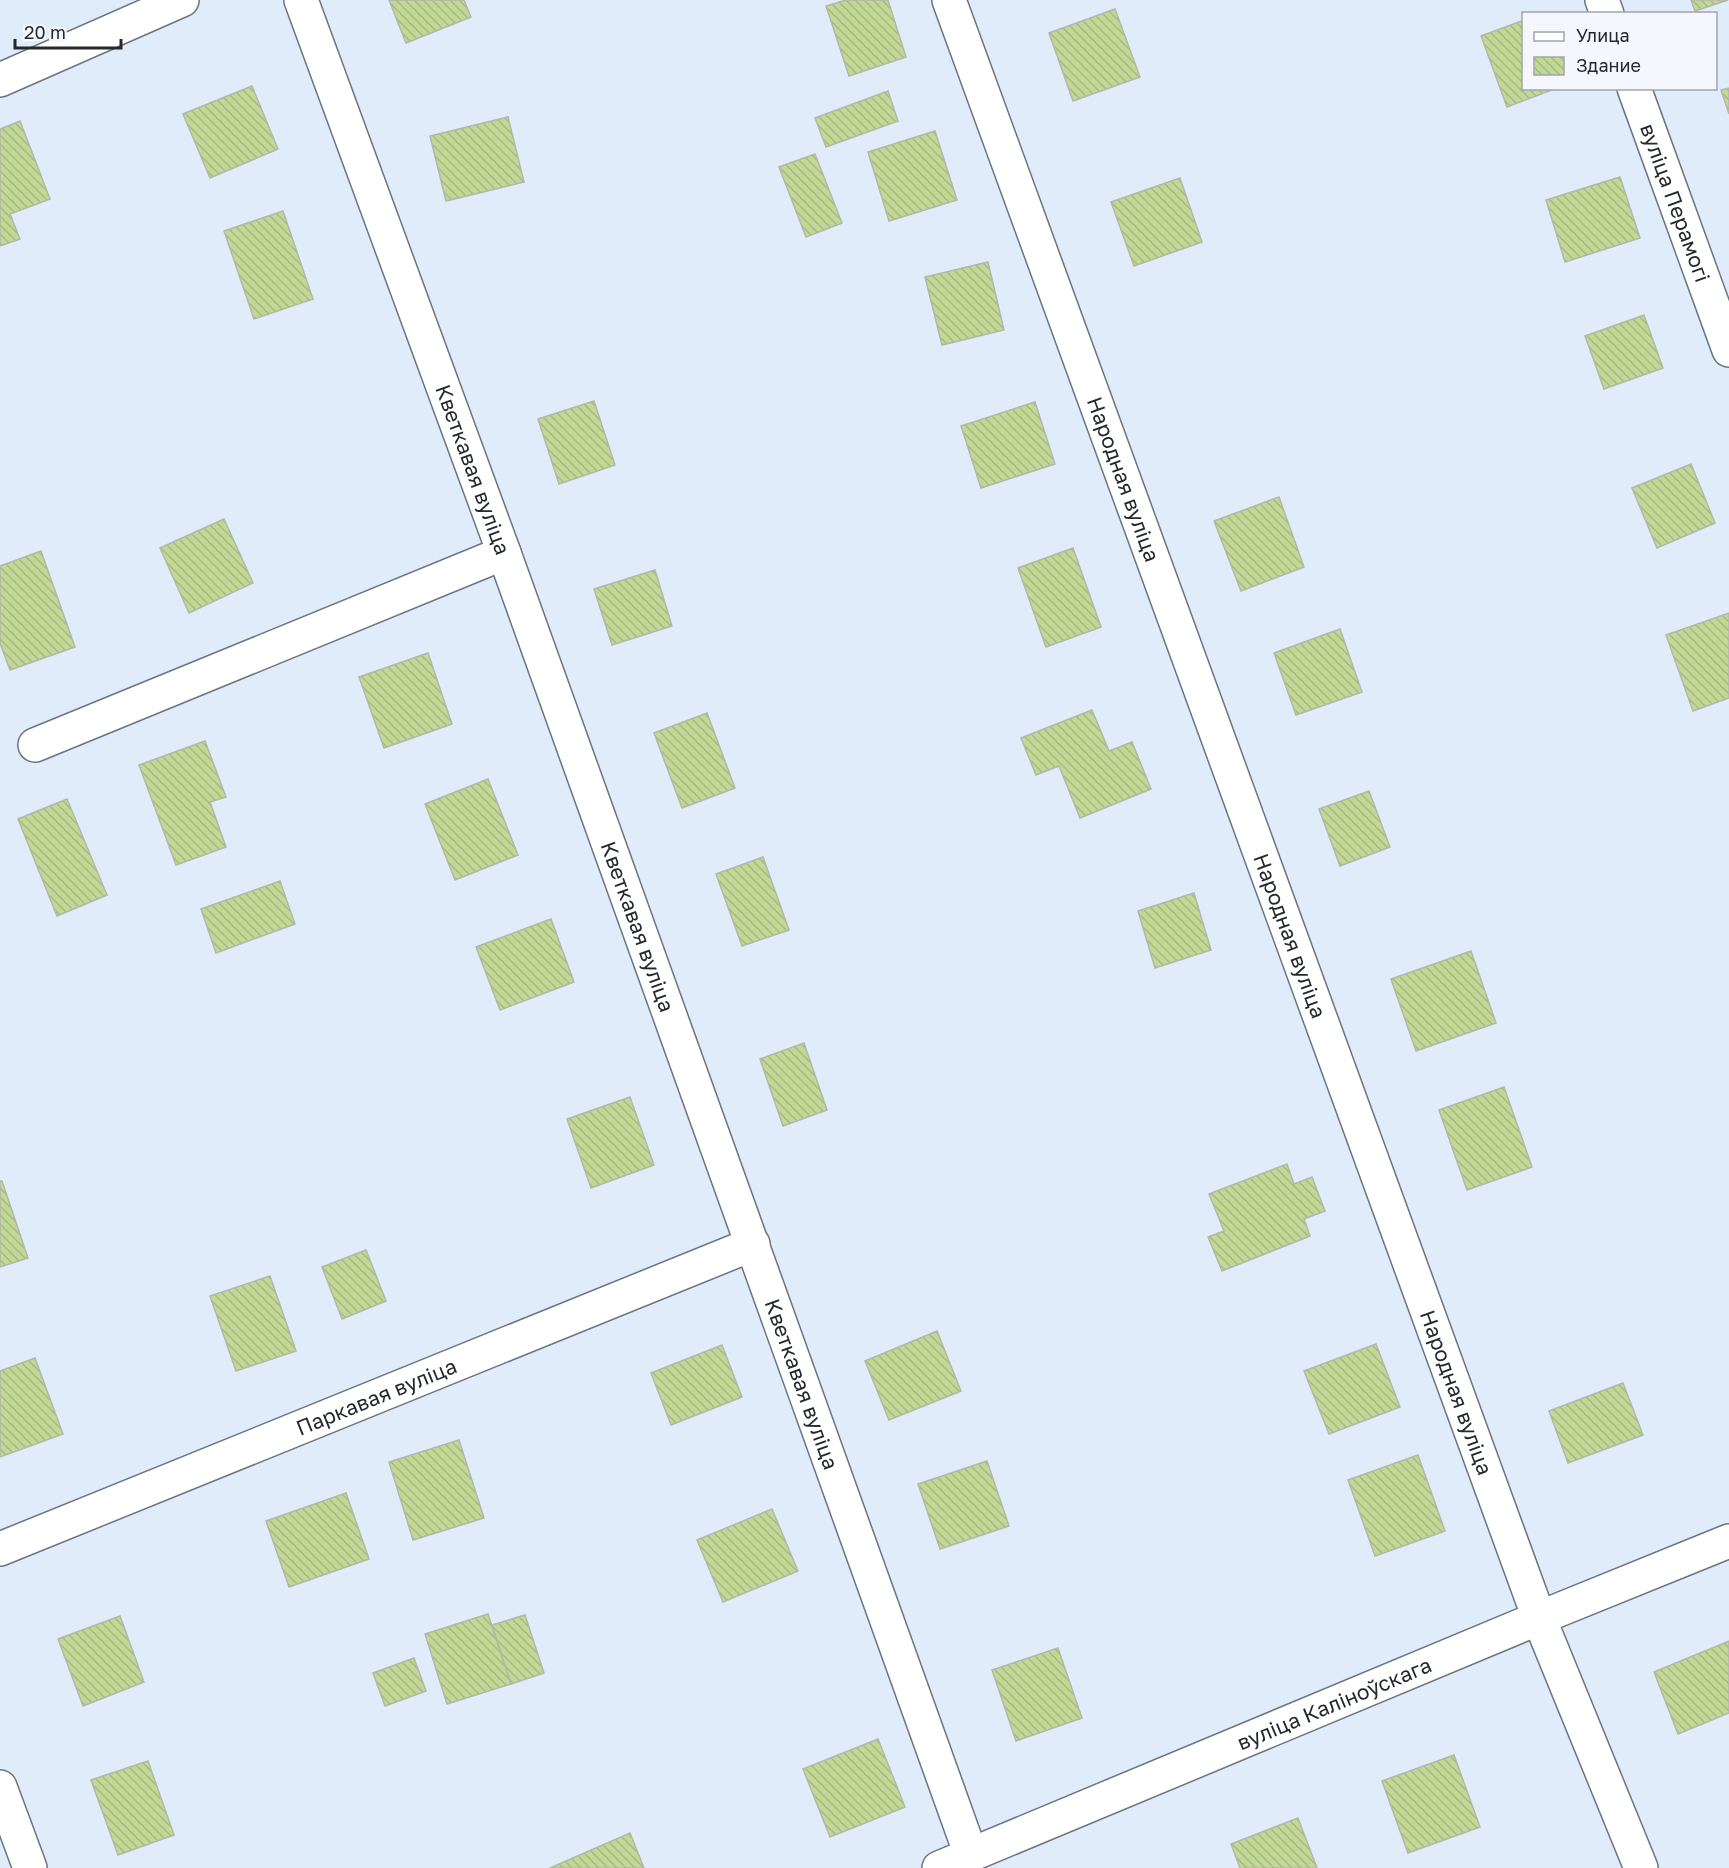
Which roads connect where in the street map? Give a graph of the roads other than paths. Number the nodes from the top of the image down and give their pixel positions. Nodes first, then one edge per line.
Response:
1 (182, 0) edge
2 (301, 0) edge
3 (949, 0) edge
4 (0, 80) edge
5 (1636, 90) edge
6 (1729, 350) edge
7 (504, 554) junction
8 (35, 745) dead end
9 (753, 1244) junction
10 (1729, 1541) edge
11 (0, 1548) edge
12 (1539, 1618) junction
13 (0, 1787) edge
14 (970, 1855) junction
15 (30, 1868) edge
16 (939, 1868) edge
17 (1641, 1868) edge

1 - 4 street
2 - 7 street, Кветкавая вуліца
3 - 12 street, Народная вуліца
5 - 6 street, вуліца Перамогі
7 - 8 street
7 - 9 street, Кветкавая вуліца
9 - 11 street, Паркавая вуліца
9 - 14 street, Кветкавая вуліца
10 - 12 street, вуліца Каліноўскага
12 - 14 street, вуліца Каліноўскага
12 - 17 street, Народная вуліца
13 - 15 street
14 - 16 street, вуліца Каліноўскага

